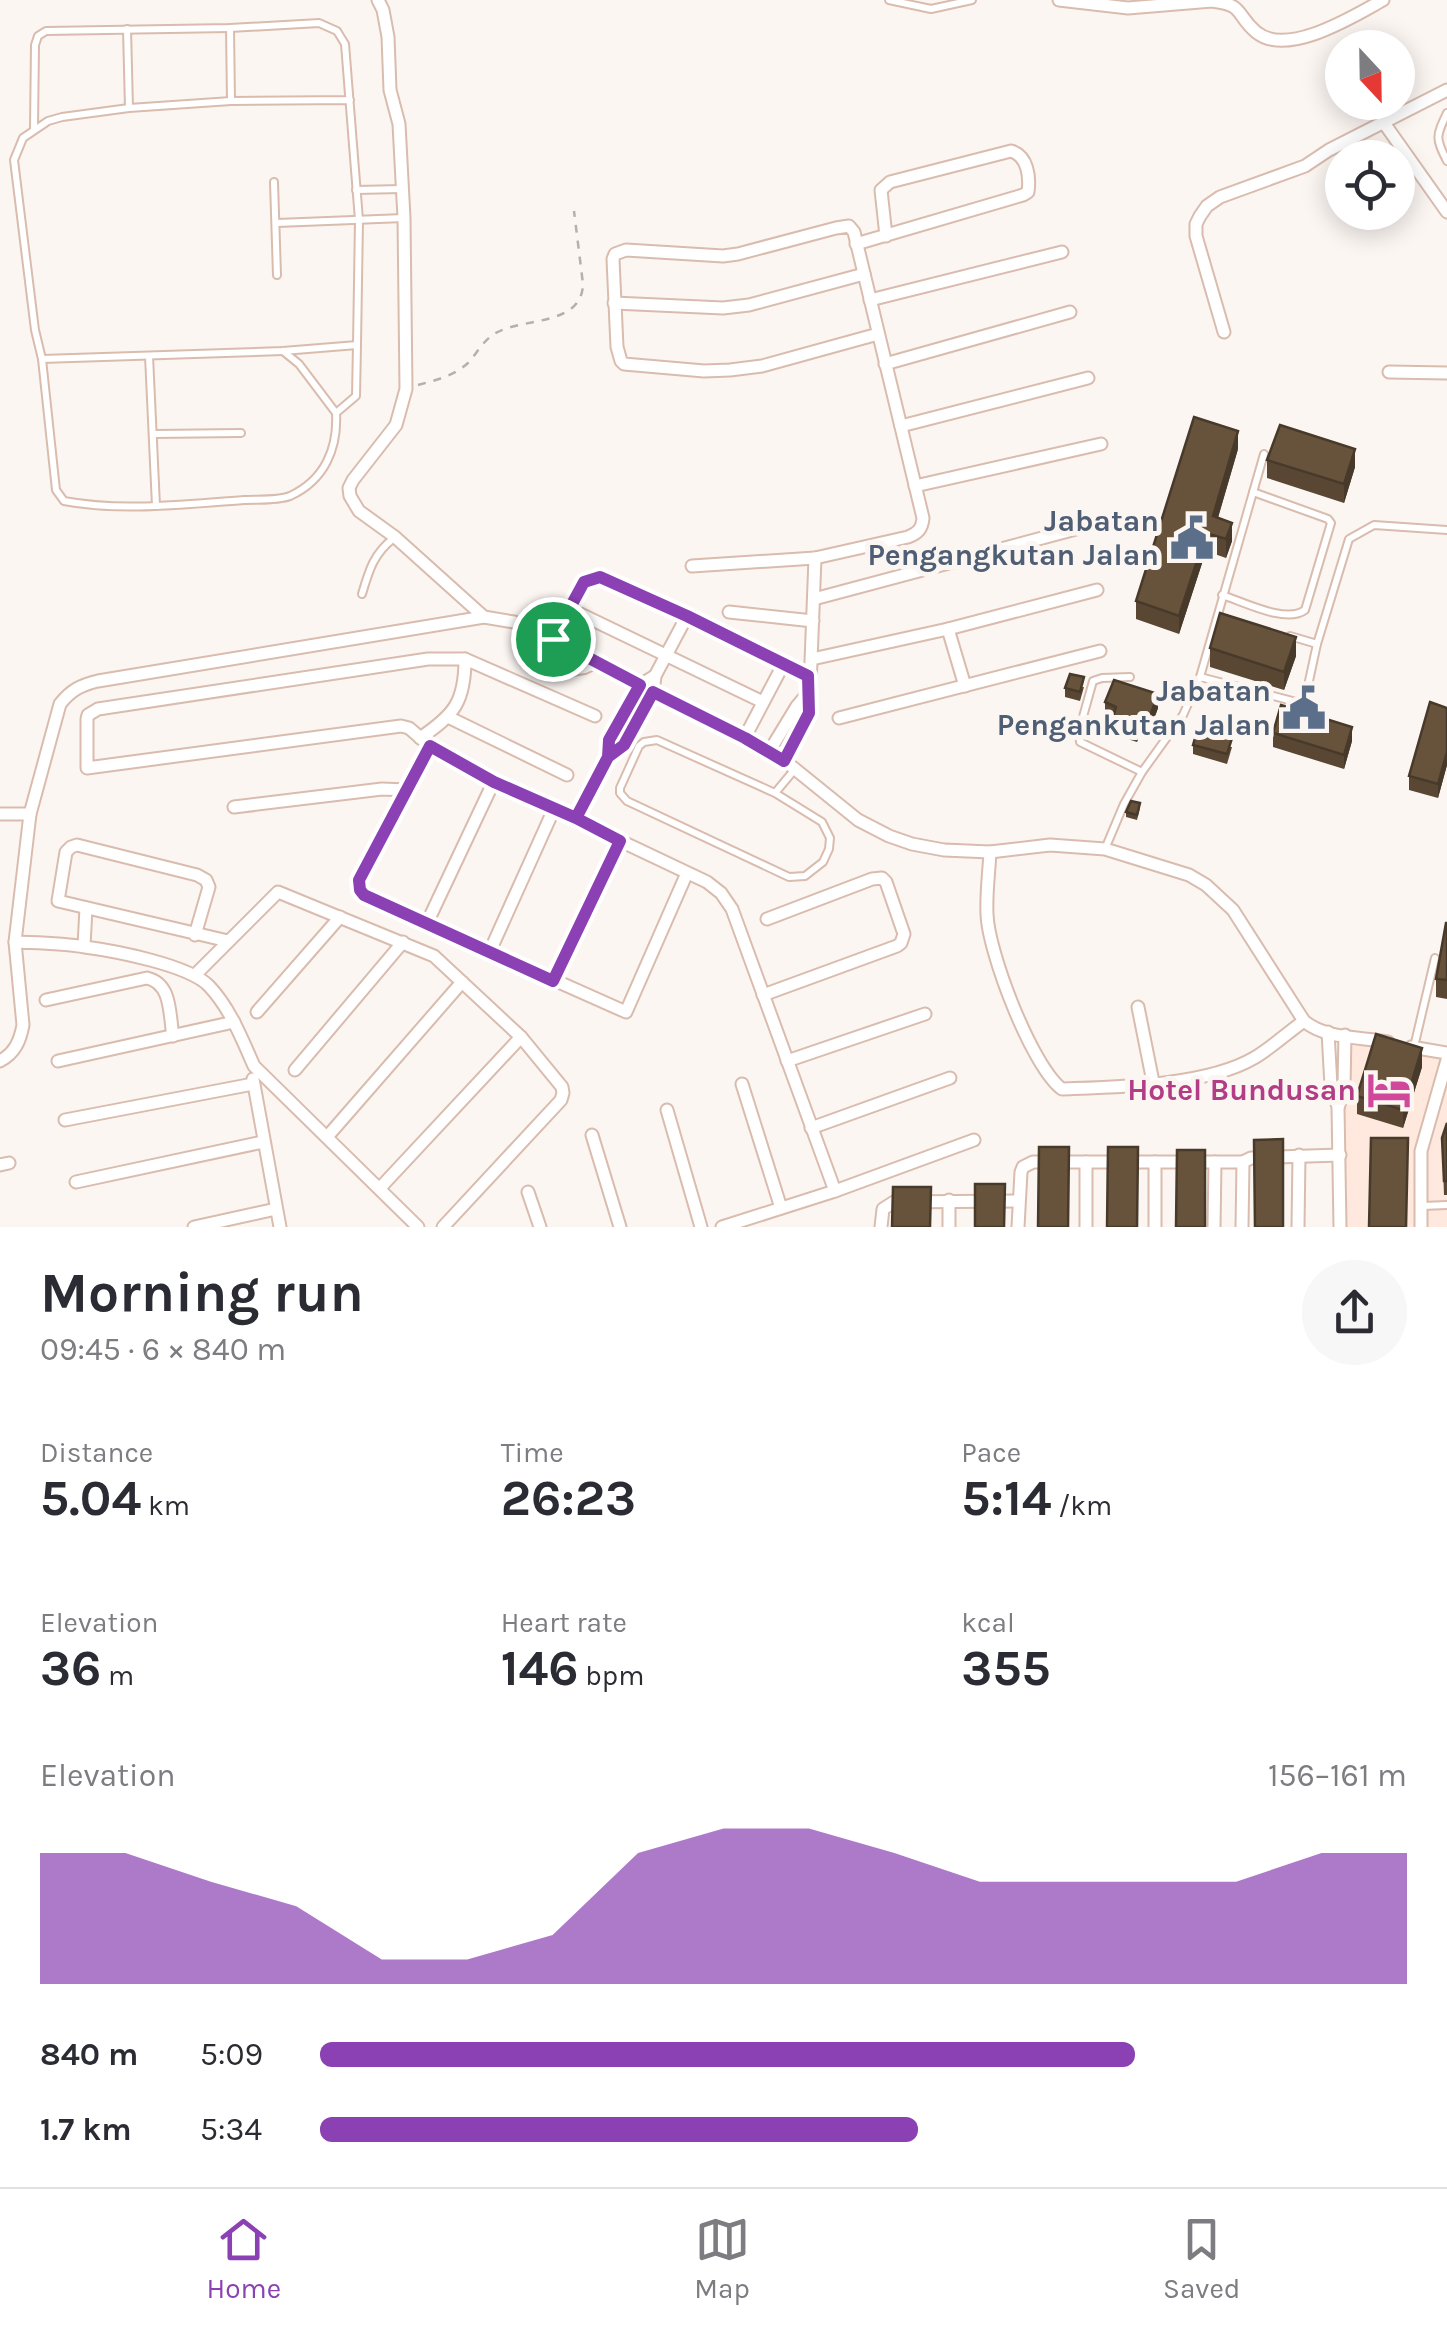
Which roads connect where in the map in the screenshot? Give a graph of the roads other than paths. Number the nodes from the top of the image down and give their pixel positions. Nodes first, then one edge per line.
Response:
1 (378, 0) edge
2 (889, 0) edge
3 (972, 0) edge
4 (1060, 0) edge
5 (1383, 0) edge
6 (230, 28) junction
7 (128, 29) junction
8 (1445, 96) edge
9 (231, 100) junction
10 (350, 100) junction
11 (128, 108) junction
12 (1447, 113) edge
13 (1384, 122) junction
14 (34, 128) junction
15 (1447, 161) edge
16 (274, 182) dead end
17 (402, 188) junction
18 (356, 190) junction
19 (1447, 212) edge
20 (404, 218) junction
21 (359, 220) junction
22 (277, 223) junction
23 (886, 236) junction
24 (856, 244) junction
25 (1062, 252) dead end
26 (864, 274) junction
27 (277, 276) dead end
28 (870, 300) junction
29 (614, 303) junction
30 (1070, 312) dead end
31 (1224, 332) dead end
32 (878, 334) junction
33 (357, 345) junction
34 (283, 351) junction
35 (150, 356) junction
36 (42, 359) junction
37 (884, 364) junction
38 (1389, 372) dead end
39 (1447, 373) edge
40 (1088, 378) dead end
41 (336, 413) junction
42 (901, 426) junction
43 (241, 433) dead end
44 (154, 434) junction
45 (1101, 444) dead end
46 (1264, 454) edge
47 (915, 486) junction
48 (1253, 492) junction
49 (156, 506) junction
50 (1102, 522) dead end
51 (1447, 530) edge
52 (395, 537) junction
53 (815, 558) junction
54 (692, 566) dead end
55 (1097, 590) dead end
56 (362, 594) dead end
57 (1222, 595) junction
58 (814, 599) junction
59 (568, 608) junction
60 (729, 612) dead end
61 (687, 616) junction
62 (1217, 617) junction
63 (484, 618) junction
64 (813, 621) junction
65 (1234, 621) edge
66 (530, 628) junction
67 (948, 628) junction
68 (1284, 635) edge
69 (553, 639) junction
70 (1317, 644) junction
71 (1100, 651) dead end
72 (666, 655) junction
73 (465, 659) junction
74 (812, 659) junction
75 (601, 663) junction
76 (784, 663) junction
77 (655, 676) junction
78 (808, 676) junction
79 (1130, 677) dead end
80 (1200, 677) junction
81 (640, 685) junction
82 (965, 686) junction
83 (653, 692) junction
84 (808, 693) junction
85 (763, 702) junction
86 (595, 716) dead end
87 (448, 717) junction
88 (839, 718) dead end
89 (745, 738) junction
90 (425, 742) junction
91 (769, 752) junction
92 (608, 757) junction
93 (790, 765) junction
94 (1142, 772) junction
95 (567, 775) dead end
96 (494, 782) junction
97 (406, 790) junction
98 (775, 793) junction
99 (234, 807) dead end
100 (554, 810) junction
101 (0, 814) edge
102 (30, 814) junction
103 (576, 818) junction
104 (620, 841) junction
105 (1105, 849) junction
106 (990, 852) junction
107 (687, 873) junction
108 (86, 908) junction
109 (340, 917) junction
110 (766, 920) dead end
111 (427, 923) junction
112 (195, 936) junction
113 (16, 942) junction
114 (228, 942) junction
115 (403, 942) junction
116 (84, 946) junction
117 (490, 951) junction
118 (1435, 958) edge
119 (196, 975) junction
120 (553, 981) junction
121 (462, 982) junction
122 (763, 995) junction
123 (46, 1000) dead end
124 (1138, 1006) dead end
125 (258, 1012) dead end
126 (925, 1014) dead end
127 (1304, 1020) junction
128 (234, 1022) junction
129 (1328, 1032) junction
130 (1345, 1035) junction
131 (173, 1036) junction
132 (521, 1037) junction
133 (1414, 1048) junction
134 (1447, 1056) edge
135 (58, 1060) dead end
136 (0, 1061) edge
137 (787, 1062) junction
138 (254, 1066) junction
139 (295, 1070) dead end
140 (950, 1078) dead end
141 (1152, 1082) junction
142 (253, 1084) junction
143 (742, 1084) dead end
144 (1338, 1107) junction
145 (666, 1110) dead end
146 (65, 1120) dead end
147 (811, 1128) junction
148 (592, 1136) dead end
149 (326, 1137) junction
150 (974, 1140) dead end
151 (263, 1142) junction
152 (1298, 1155) junction
153 (1340, 1155) junction
154 (1086, 1162) junction
155 (1154, 1162) junction
156 (1215, 1162) junction
157 (1243, 1162) junction
158 (76, 1182) dead end
159 (380, 1188) junction
160 (835, 1191) junction
161 (528, 1192) dead end
162 (950, 1200) junction
163 (1018, 1201) junction
164 (1447, 1205) edge
165 (1420, 1206) junction
166 (781, 1208) junction
167 (276, 1210) junction
168 (194, 1227) edge
169 (280, 1227) edge
170 (418, 1227) edge
171 (443, 1227) edge
172 (540, 1227) edge
173 (620, 1227) edge
174 (701, 1227) edge
175 (722, 1227) edge
176 (882, 1227) edge
177 (949, 1227) edge
178 (1018, 1227) edge
179 (1086, 1227) edge
180 (1155, 1227) edge
181 (1214, 1227) edge
182 (1242, 1227) edge
183 (1298, 1227) edge
184 (1340, 1227) edge
185 (1421, 1227) edge

1 - 17 street
2 - 3 lane
4 - 5 street
6 - 7 lane
6 - 9 lane
6 - 10 lane
7 - 11 lane
7 - 14 lane
8 - 13 street
9 - 10 lane
9 - 11 lane
10 - 18 lane
11 - 14 lane
12 - 15 lane
13 - 19 street
13 - 31 street
14 - 36 lane
16 - 22 lane
17 - 18 lane
17 - 20 street
18 - 21 lane
20 - 21 lane
20 - 52 street
21 - 22 lane
21 - 33 lane
22 - 27 lane
23 - 23 street
23 - 24 street
24 - 26 street
24 - 29 street
25 - 28 street
26 - 28 street
26 - 29 street
28 - 32 street
29 - 32 street
30 - 37 street
32 - 37 street
33 - 34 lane
33 - 41 lane
34 - 35 lane
34 - 41 lane
35 - 36 lane
35 - 44 lane
36 - 49 lane
37 - 42 street
38 - 39 street
40 - 42 street
41 - 49 lane
42 - 47 street
43 - 44 lane
44 - 49 lane
45 - 47 street
46 - 48 lane
47 - 53 street
48 - 57 lane
48 - 57 lane
50 - 58 street
51 - 70 lane
52 - 56 lane
52 - 63 street
53 - 54 street
53 - 58 street
55 - 67 street
57 - 62 lane
58 - 64 street
59 - 61 street
59 - 69 street
59 - 72 street
60 - 64 street
61 - 72 street
61 - 76 street
62 - 65 lane
62 - 80 lane
63 - 66 street
63 - 102 street
64 - 74 street
66 - 69 street
66 - 75 lane
67 - 74 street
67 - 82 street
68 - 70 lane
69 - 75 street
70 - 80 lane
71 - 82 street
72 - 77 street
72 - 85 street
73 - 86 street
73 - 87 street
73 - 90 street
74 - 78 street
75 - 81 street
76 - 78 street
76 - 85 street
77 - 81 street
77 - 83 street
78 - 84 street
79 - 94 lane
80 - 94 lane
81 - 83 street
81 - 92 street
82 - 88 street
83 - 89 street
83 - 92 street
84 - 91 street
84 - 93 street
85 - 89 street
87 - 90 street
87 - 95 street
89 - 91 street
90 - 96 street
90 - 97 street
91 - 93 street
92 - 103 street
93 - 98 lane
93 - 106 street
94 - 105 lane
96 - 100 street
96 - 111 street
97 - 99 street
97 - 111 street
98 - 98 lane
100 - 103 street
100 - 117 street
101 - 102 street
102 - 113 street
103 - 104 street
104 - 107 street
104 - 120 street
105 - 106 street
105 - 127 street
106 - 141 street
107 - 120 street
107 - 122 street
108 - 112 street
108 - 112 street
108 - 116 street
109 - 114 street
109 - 115 street
109 - 125 street
110 - 122 street
111 - 117 street
112 - 114 street
113 - 116 street
113 - 136 street
114 - 119 street
115 - 121 street
115 - 139 street
116 - 119 street
117 - 120 street
118 - 133 lane
119 - 128 street
121 - 132 street
121 - 149 street
122 - 137 street
123 - 131 street
124 - 141 street
126 - 137 street
127 - 129 street
127 - 141 street
128 - 131 street
128 - 138 street
129 - 130 street
129 - 144 street
130 - 133 street
130 - 144 street
131 - 135 street
132 - 159 street
132 - 171 street
133 - 134 street
134 - 165 street
137 - 147 street
138 - 142 street
138 - 149 street
140 - 147 street
142 - 146 street
142 - 151 street
143 - 166 street
144 - 153 street
145 - 174 street
147 - 160 street
148 - 173 street
149 - 159 street
150 - 160 street
151 - 158 street
151 - 167 street
152 - 153 street
152 - 157 street
152 - 183 street
153 - 184 street
154 - 155 street
154 - 163 street
154 - 179 street
155 - 156 street
155 - 180 street
156 - 157 street
156 - 181 street
157 - 182 street
159 - 170 street
160 - 166 street
161 - 172 street
162 - 163 street
162 - 176 street
162 - 177 street
163 - 178 street
164 - 165 lane
165 - 185 street
166 - 175 street
167 - 168 street
167 - 169 street

